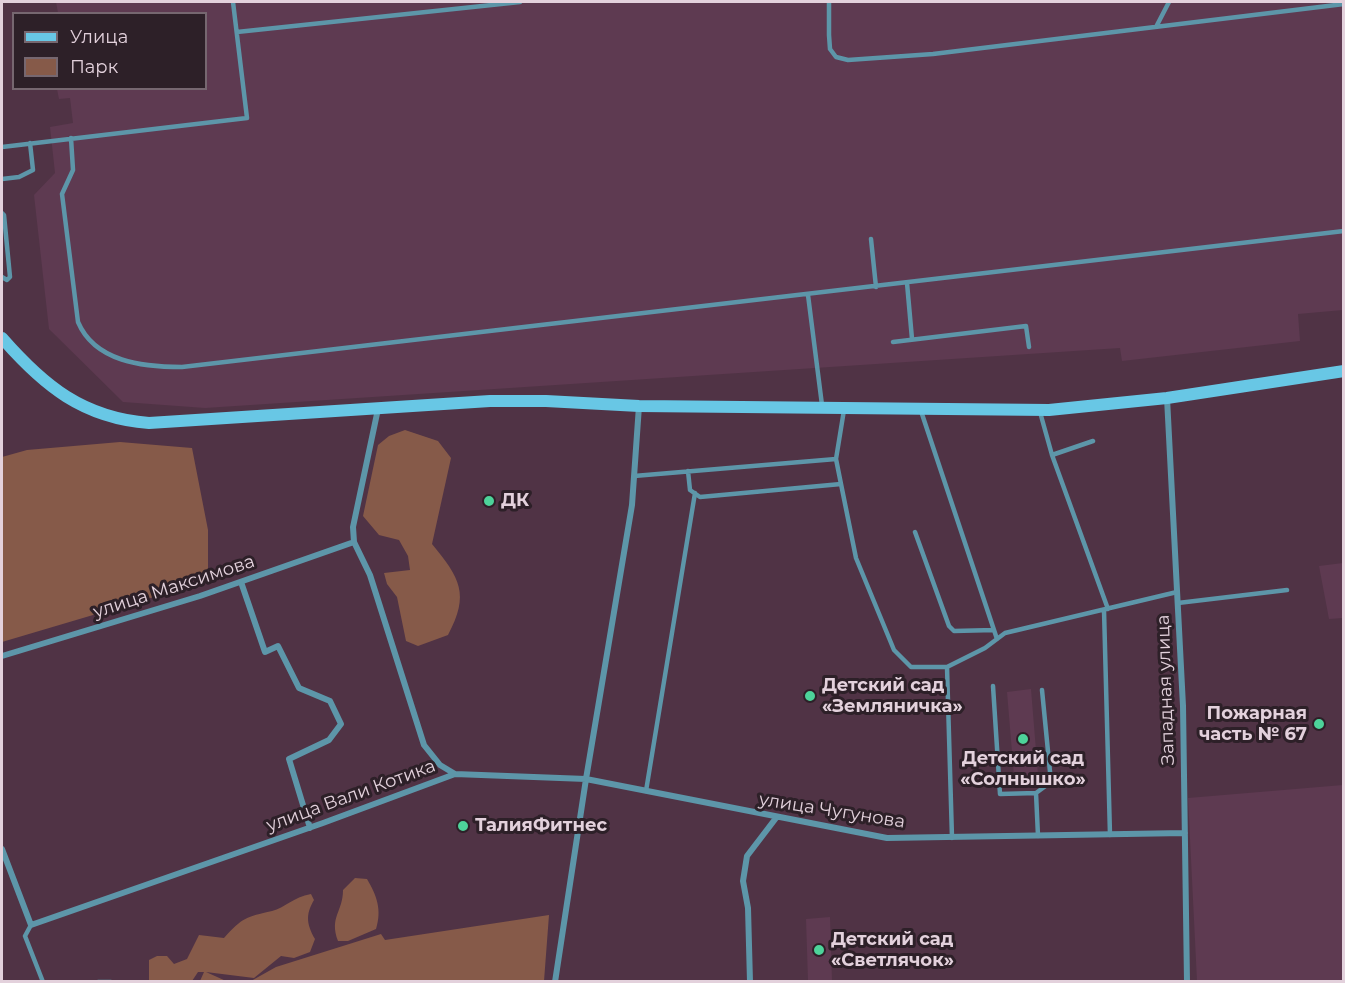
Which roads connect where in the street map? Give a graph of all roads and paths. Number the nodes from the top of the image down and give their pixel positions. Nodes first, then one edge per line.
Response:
1 (233, 2) edge
2 (512, 2) edge
3 (520, 2) edge
4 (829, 2) edge
5 (1169, 2) edge
6 (1344, 4) edge
7 (1156, 27) junction
8 (237, 32) junction
9 (70, 138) junction
10 (30, 143) junction
11 (2, 147) edge
12 (2, 179) edge
13 (2, 213) edge
14 (1344, 231) edge
15 (871, 239) dead end
16 (2, 277) edge
17 (907, 283) junction
18 (876, 287) junction
19 (808, 295) junction
20 (2, 338) edge
21 (912, 339) junction
22 (893, 342) dead end
23 (1029, 347) dead end
24 (1344, 371) edge
25 (1167, 398) junction
26 (639, 406) junction
27 (822, 407) junction
28 (844, 407) junction
29 (920, 408) junction
30 (378, 409) junction
31 (1039, 410) junction
32 (1093, 441) dead end
33 (1052, 455) junction
34 (836, 459) junction
35 (688, 471) junction
36 (634, 476) junction
37 (841, 484) junction
38 (695, 493) junction
39 (915, 532) dead end
40 (354, 542) junction
41 (241, 582) junction
42 (1287, 590) dead end
43 (1177, 592) junction
44 (1178, 603) junction
45 (1106, 610) junction
46 (994, 630) junction
47 (997, 639) junction
48 (2, 656) edge
49 (947, 667) junction
50 (993, 686) dead end
51 (1042, 690) dead end
52 (455, 774) junction
53 (586, 779) junction
54 (646, 791) junction
55 (1036, 793) junction
56 (776, 818) junction
57 (310, 828) junction
58 (1185, 833) junction
59 (1110, 835) junction
60 (1038, 836) junction
61 (952, 838) junction
62 (2, 849) edge
63 (31, 925) junction
64 (43, 981) edge
65 (98, 981) edge
66 (111, 981) edge
67 (555, 981) edge
68 (750, 981) edge
69 (1186, 981) edge

1 - 8 lane
2 - 3 lane
2 - 8 lane
4 - 7 lane
5 - 7 lane
6 - 7 lane
8 - 9 lane
9 - 10 lane
9 - 19 lane
10 - 11 lane
10 - 12 lane
13 - 16 lane
14 - 17 lane
15 - 18 lane
17 - 18 lane
17 - 21 lane
18 - 19 lane
19 - 27 lane
20 - 30 main road
21 - 22 lane
21 - 23 lane
24 - 25 main road
25 - 31 main road
25 - 43 street, Западная улица
26 - 27 main road
26 - 30 main road
26 - 36 street
27 - 28 main road
28 - 29 main road
28 - 34 lane
29 - 31 main road
29 - 46 lane
30 - 40 street, улица Вали Котика
31 - 33 lane
32 - 33 lane
33 - 45 lane
34 - 35 lane
34 - 37 lane
35 - 36 lane
35 - 38 lane
36 - 53 street
37 - 38 lane
37 - 49 lane
38 - 54 lane
39 - 46 lane
40 - 41 street, улица Максимова
40 - 52 street, улица Вали Котика
41 - 48 street, улица Максимова
41 - 57 street
42 - 44 lane
43 - 44 street, Западная улица
43 - 45 lane
44 - 58 street, Западная улица
45 - 47 lane
45 - 59 lane
46 - 47 lane
47 - 49 lane
49 - 61 lane
50 - 55 lane
51 - 55 lane
52 - 53 street, улица Чугунова
52 - 57 street, улица Вали Котика
53 - 54 street, улица Чугунова
53 - 67 street
54 - 56 street, улица Чугунова
55 - 60 lane
56 - 61 street, улица Чугунова
56 - 68 street
57 - 63 street, улица Вали Котика
58 - 59 street, улица Чугунова
58 - 69 street, Западная улица
59 - 60 street, улица Чугунова
60 - 61 street, улица Чугунова
62 - 63 street
63 - 64 lane
65 - 66 lane

